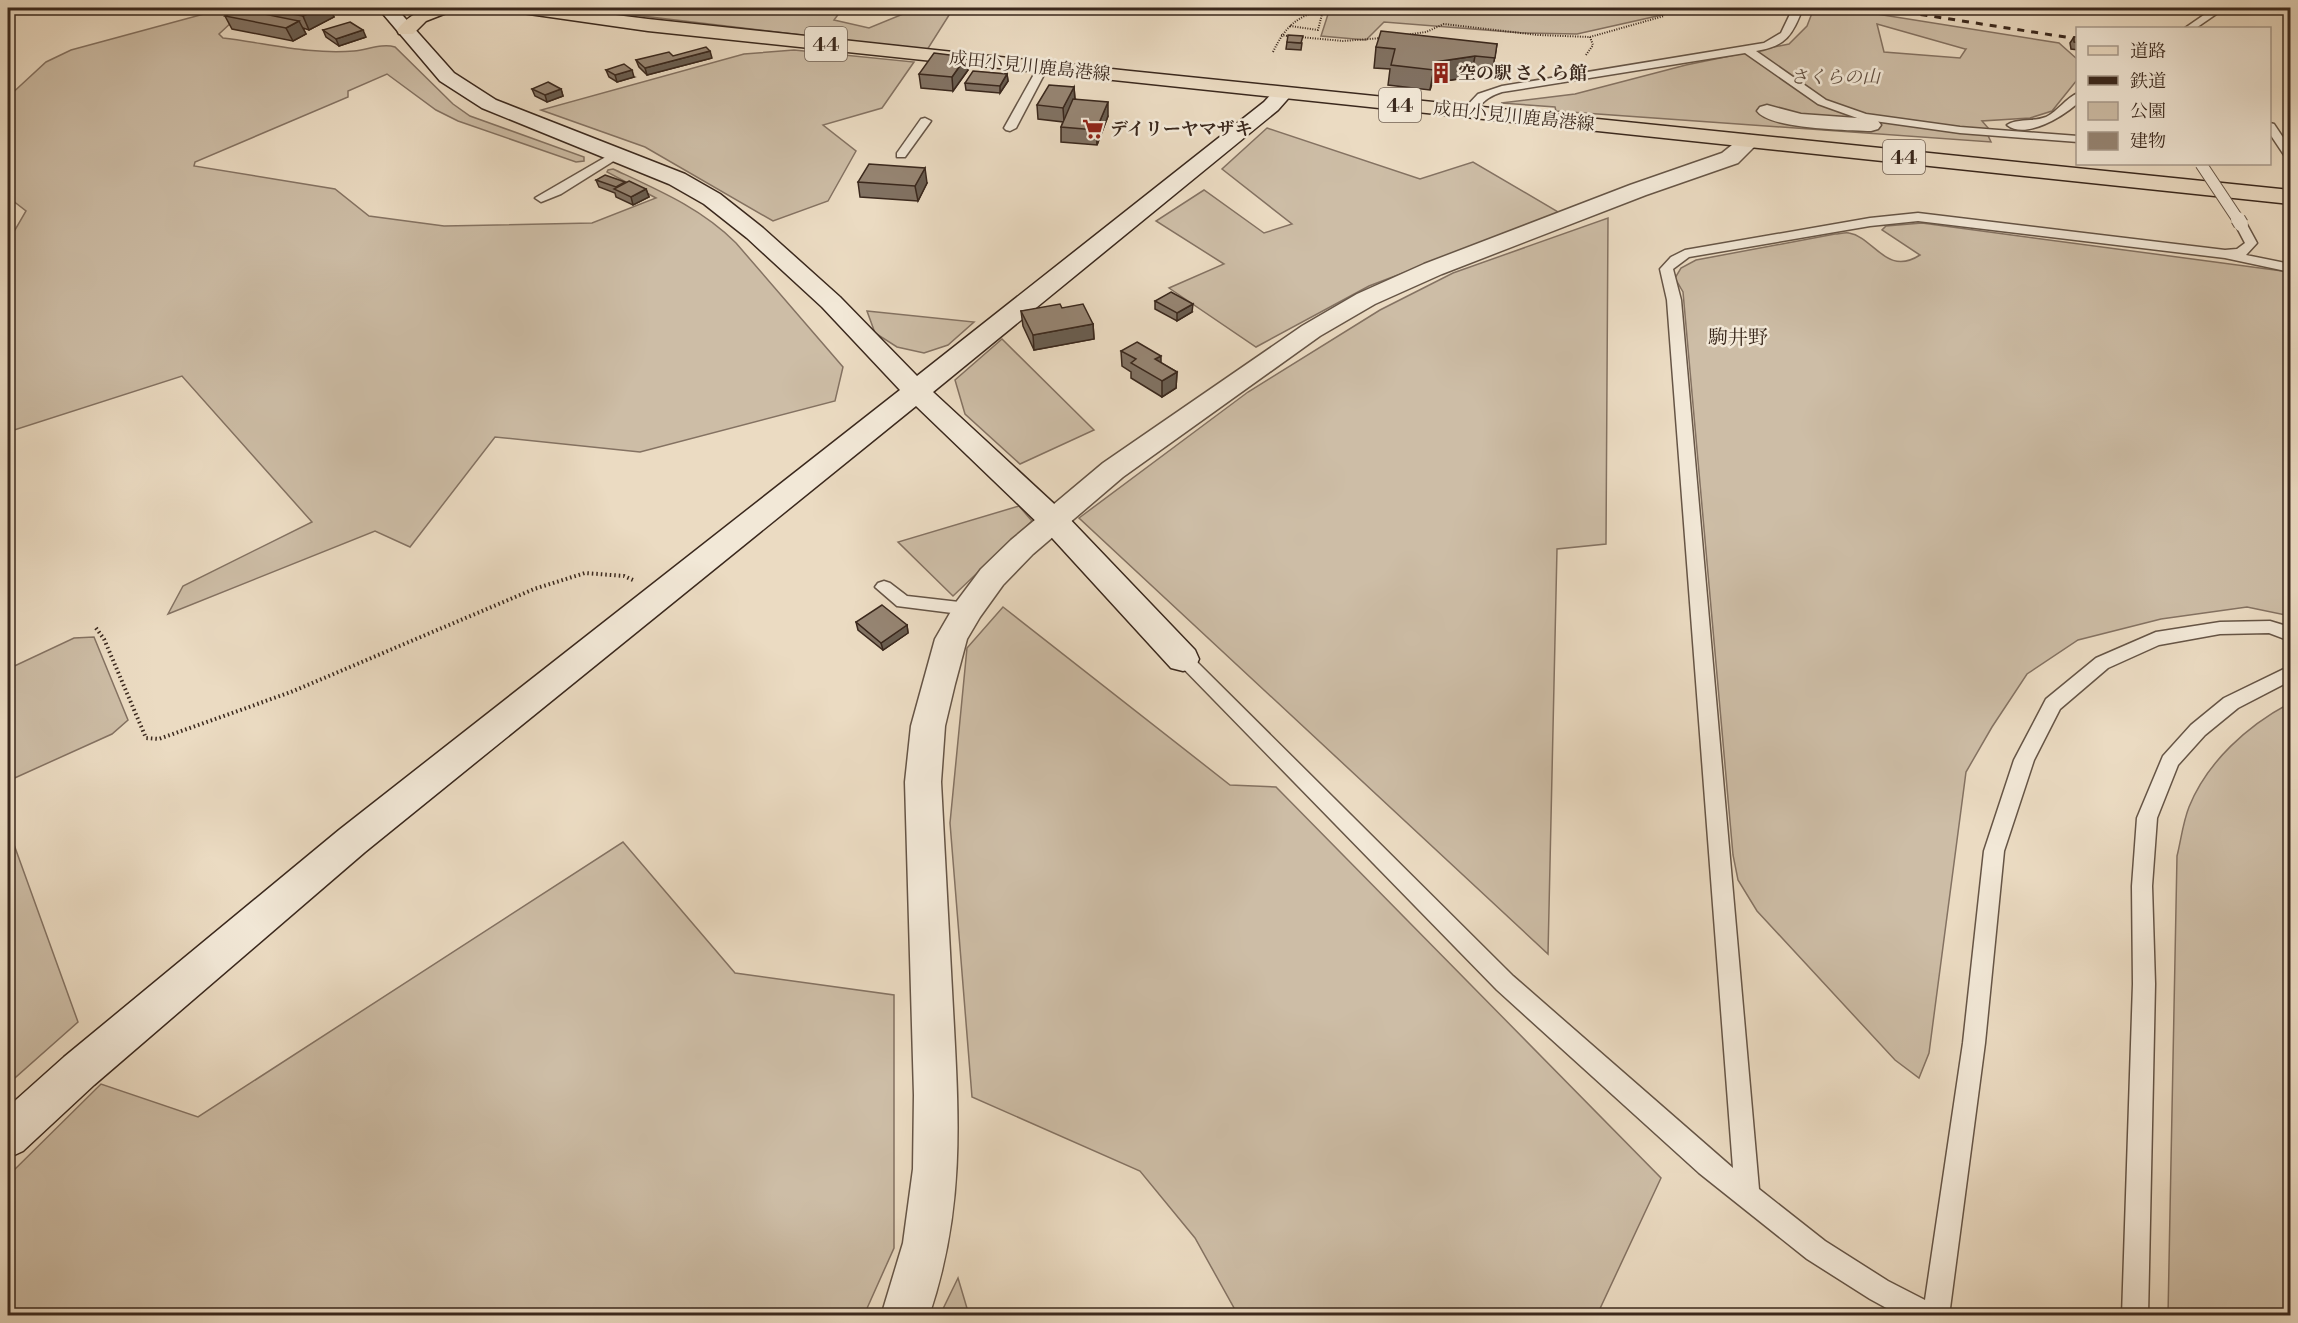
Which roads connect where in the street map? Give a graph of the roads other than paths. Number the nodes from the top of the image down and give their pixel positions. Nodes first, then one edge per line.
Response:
1 (387, 8) edge
2 (443, 8) edge
3 (522, 8) edge
4 (2220, 8) edge
5 (1798, 9) edge
6 (2205, 13) edge
7 (2191, 27) edge
8 (406, 30) junction
9 (1748, 50) junction
10 (1043, 67) junction
11 (1283, 93) junction
12 (2076, 98) edge
13 (1767, 111) dead end
14 (1467, 112) junction
15 (925, 121) dead end
16 (1870, 125) dead end
17 (1927, 126) junction
18 (1010, 128) dead end
19 (2271, 128) edge
20 (2076, 139) edge
21 (1749, 141) junction
22 (616, 155) junction
23 (901, 155) dead end
24 (2290, 156) edge
25 (2202, 165) edge
26 (2290, 197) edge
27 (541, 198) dead end
28 (2225, 254) junction
29 (2290, 268) edge
30 (916, 391) junction
31 (1053, 520) junction
32 (884, 587) dead end
33 (968, 609) junction
34 (2290, 634) edge
35 (1183, 659) joint
36 (2290, 673) edge
37 (8, 1136) edge
38 (1747, 1194) junction
39 (905, 1316) edge
40 (1929, 1316) edge
41 (1936, 1316) edge
42 (2135, 1316) edge

1 - 8 street
2 - 8 main road
3 - 10 main road, 成田小見川鹿島港線 / 44
4 - 6 lane
5 - 9 lane
6 - 7 lane
8 - 22 street
9 - 14 lane
9 - 17 lane
10 - 11 main road, 成田小見川鹿島港線 / 44
10 - 18 lane
11 - 14 main road, 成田小見川鹿島港線 / 44
11 - 30 street
12 - 17 lane
13 - 16 street
14 - 21 main road, 成田小見川鹿島港線 / 44
15 - 23 lane
17 - 20 lane
19 - 24 lane
21 - 26 main road, 成田小見川鹿島港線 / 44
21 - 31 street
22 - 27 lane
22 - 30 street
25 - 28 lane, bridge
28 - 29 lane
28 - 38 lane
30 - 31 street
30 - 37 street
31 - 33 street
31 - 35 street
32 - 33 lane
33 - 39 street
34 - 41 lane
35 - 38 lane
36 - 42 lane
38 - 40 lane

